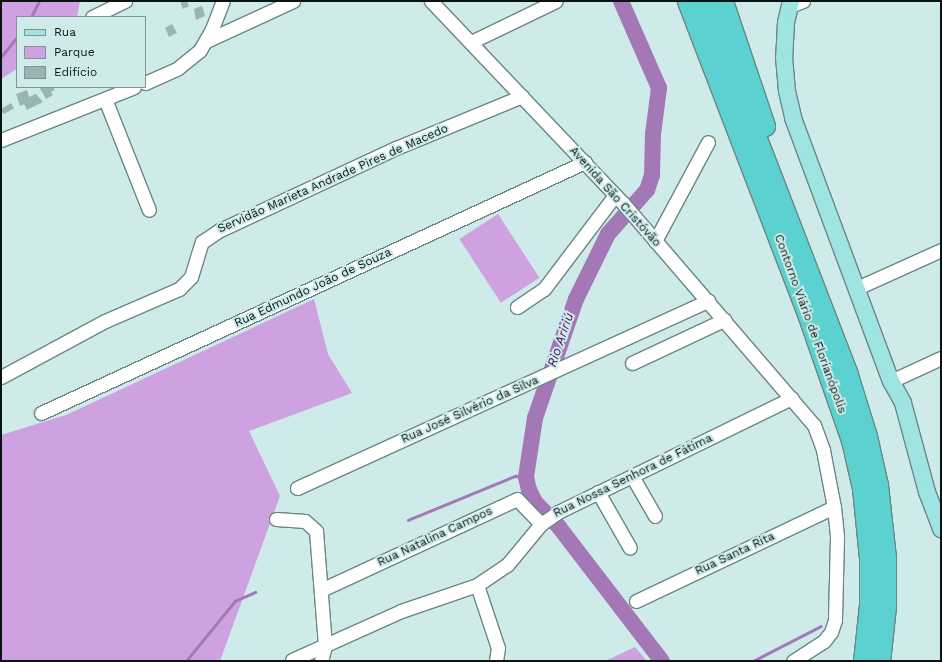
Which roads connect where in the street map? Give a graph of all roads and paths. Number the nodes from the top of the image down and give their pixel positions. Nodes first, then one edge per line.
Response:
1 (125, 1) edge
2 (223, 1) edge
3 (293, 1) edge
4 (431, 1) edge
5 (556, 1) edge
6 (681, 1) edge
7 (687, 1) edge
8 (704, 1) edge
9 (723, 1) edge
10 (795, 3) edge
11 (94, 16) edge
12 (206, 42) junction
13 (471, 42) junction
14 (706, 52) junction
15 (146, 83) edge
16 (132, 88) edge
17 (522, 96) junction
18 (104, 99) junction
19 (1, 140) edge
20 (708, 142) dead end
21 (585, 162) junction
22 (618, 199) junction
23 (784, 207) junction
24 (149, 210) dead end
25 (655, 240) junction
26 (941, 250) edge
27 (857, 288) junction
28 (708, 301) junction
29 (517, 308) dead end
30 (724, 320) junction
31 (941, 358) edge
32 (632, 363) dead end
33 (1, 377) edge
34 (891, 381) junction
35 (792, 398) junction
36 (41, 413) dead end
37 (632, 476) junction
38 (297, 488) dead end
39 (598, 492) junction
40 (834, 507) junction
41 (655, 516) dead end
42 (276, 519) dead end
43 (543, 522) junction
44 (941, 530) edge
45 (630, 548) dead end
46 (477, 585) junction
47 (321, 590) junction
48 (636, 601) dead end
49 (325, 646) junction
50 (292, 660) edge
51 (321, 661) edge
52 (496, 661) edge
53 (793, 661) edge
54 (863, 661) edge
55 (880, 661) edge

1 - 11 street
2 - 12 street
3 - 12 street
4 - 13 street, Avenida São Cristóvão
5 - 13 street
6 - 14 highway
7 - 14 highway, Contorno Viário de Florianópolis
8 - 23 highway, Contorno Viário de Florianópolis
9 - 23 highway
10 - 27 main road
12 - 15 street
13 - 17 street, Avenida São Cristóvão
14 - 54 highway, Contorno Viário de Florianópolis
16 - 18 street
17 - 21 street, Avenida São Cristóvão
17 - 33 street, Servidão Marieta Andrade Pires de Macedo
18 - 19 street
18 - 24 street
20 - 25 street
21 - 22 street, Avenida São Cristóvão
21 - 36 street, Rua Edmundo João de Souza
22 - 25 street, Avenida São Cristóvão
22 - 29 street
23 - 55 highway, Contorno Viário de Florianópolis
25 - 28 street, Avenida São Cristóvão
26 - 27 street
27 - 34 main road
28 - 30 street, Avenida São Cristóvão
28 - 38 street, Rua José Silvério da Silva
30 - 32 street
30 - 35 street, Avenida São Cristóvão
31 - 34 street
34 - 44 main road
35 - 37 street, Rua Nossa Senhora de Fátima
35 - 40 street, Avenida São Cristóvão
37 - 39 street, Rua Nossa Senhora de Fátima
37 - 41 street
39 - 43 street, Rua Nossa Senhora de Fátima
39 - 45 street
40 - 48 street, Rua Santa Rita
40 - 53 street, Avenida São Cristóvão
42 - 47 street
43 - 46 street, Rua Nossa Senhora de Fátima
43 - 47 street, Rua Natalina Campos
46 - 49 street, Rua Nossa Senhora de Fátima
46 - 52 street
47 - 49 street
49 - 50 street, Rua Nossa Senhora de Fátima
49 - 51 street

